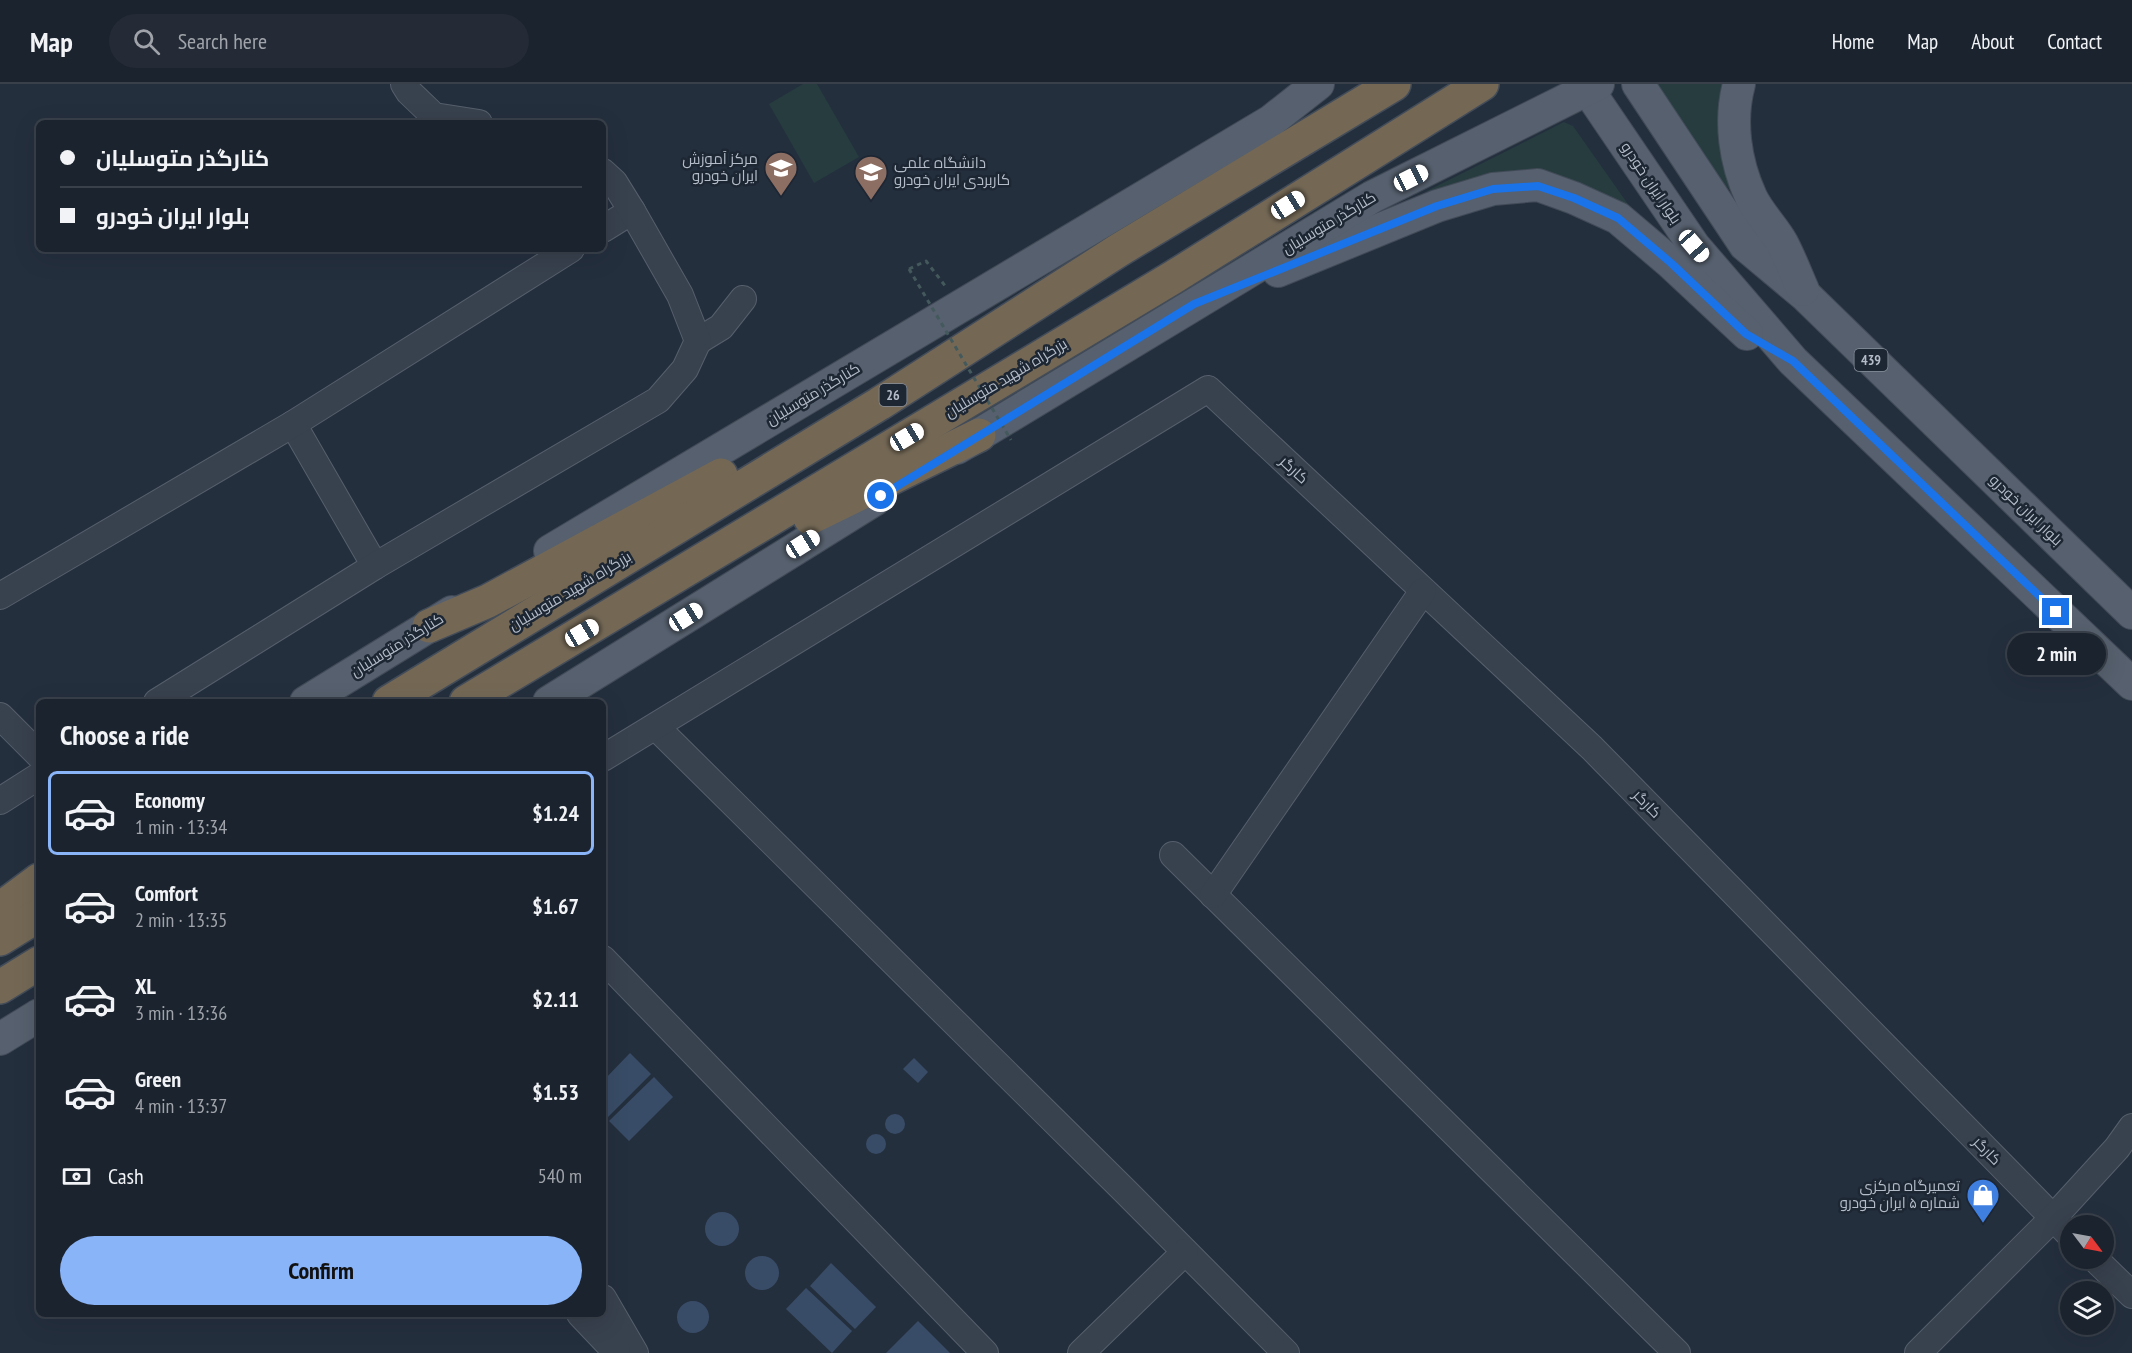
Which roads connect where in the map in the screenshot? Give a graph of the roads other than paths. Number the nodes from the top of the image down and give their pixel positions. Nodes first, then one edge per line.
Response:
1 (404, 84) edge
2 (1318, 84) edge
3 (1395, 84) edge
4 (1482, 84) edge
5 (1638, 84) edge
6 (1739, 84) edge
7 (1590, 86) edge
8 (460, 120) edge
9 (606, 175) edge
10 (632, 211) junction
11 (606, 227) edge
12 (566, 252) edge
13 (1806, 296) junction
14 (743, 299) dead end
15 (1194, 304) junction
16 (698, 341) junction
17 (1793, 361) junction
18 (879, 404) junction
19 (293, 424) junction
20 (995, 438) junction
21 (375, 566) junction
22 (1423, 591) junction
23 (0, 596) edge
24 (2132, 613) edge
25 (601, 621) junction
26 (429, 626) junction
27 (2132, 684) edge
28 (163, 699) edge
29 (311, 699) edge
30 (394, 699) edge
31 (471, 699) edge
32 (554, 699) edge
33 (0, 716) edge
34 (656, 727) junction
35 (36, 752) edge
36 (606, 756) edge
37 (36, 778) edge
38 (2, 797) edge
39 (1173, 855) dead end
40 (36, 870) edge
41 (36, 882) edge
42 (0, 892) edge
43 (1213, 895) junction
44 (0, 909) edge
45 (36, 917) edge
46 (0, 939) edge
47 (606, 962) edge
48 (36, 965) edge
49 (0, 987) edge
50 (36, 1017) edge
51 (0, 1039) edge
52 (2132, 1128) edge
53 (2070, 1215) edge
54 (2060, 1226) edge
55 (2060, 1228) edge
56 (1185, 1252) junction
57 (2105, 1269) edge
58 (2132, 1295) edge
59 (606, 1303) edge
60 (583, 1317) edge
61 (617, 1353) edge
62 (635, 1353) edge
63 (985, 1353) edge
64 (1081, 1353) edge
65 (1286, 1353) edge
66 (1677, 1353) edge
67 (1918, 1353) edge

1 - 8 street
2 - 26 main road, کنارگذر متوسلیان
3 - 18 highway, بزرگراه شهید متوسلیان / 26
4 - 25 highway, بزرگراه شهید متوسلیان
5 - 13 main road, بلوار ایران خودرو / 439
6 - 13 main road
7 - 15 main road, کنارگذر متوسلیان
7 - 17 main road, بلوار ایران خودرو
9 - 10 street
10 - 11 street
10 - 16 street
12 - 19 street
13 - 24 main road, بلوار ایران خودرو / 439
14 - 16 street
15 - 17 main road
15 - 20 main road, کنارگذر متوسلیان
16 - 21 street
17 - 27 main road, بلوار ایران خودرو
18 - 26 highway
18 - 30 highway, بزرگراه شهید متوسلیان / 26
19 - 21 street
19 - 23 street
20 - 25 highway
20 - 32 main road, کنارگذر متوسلیان
21 - 28 street
22 - 34 street, کارگر
22 - 43 street
22 - 54 street, کارگر
25 - 31 highway, بزرگراه شهید متوسلیان
26 - 29 main road, کنارگذر متوسلیان
33 - 35 street
34 - 36 street
34 - 56 street
37 - 38 street
39 - 43 street
40 - 42 main road
41 - 44 highway
43 - 66 street
45 - 46 highway
47 - 63 street
48 - 49 highway
50 - 51 main road
52 - 53 street
55 - 67 street
56 - 64 street
56 - 65 street
57 - 58 street
59 - 62 street
60 - 61 street

